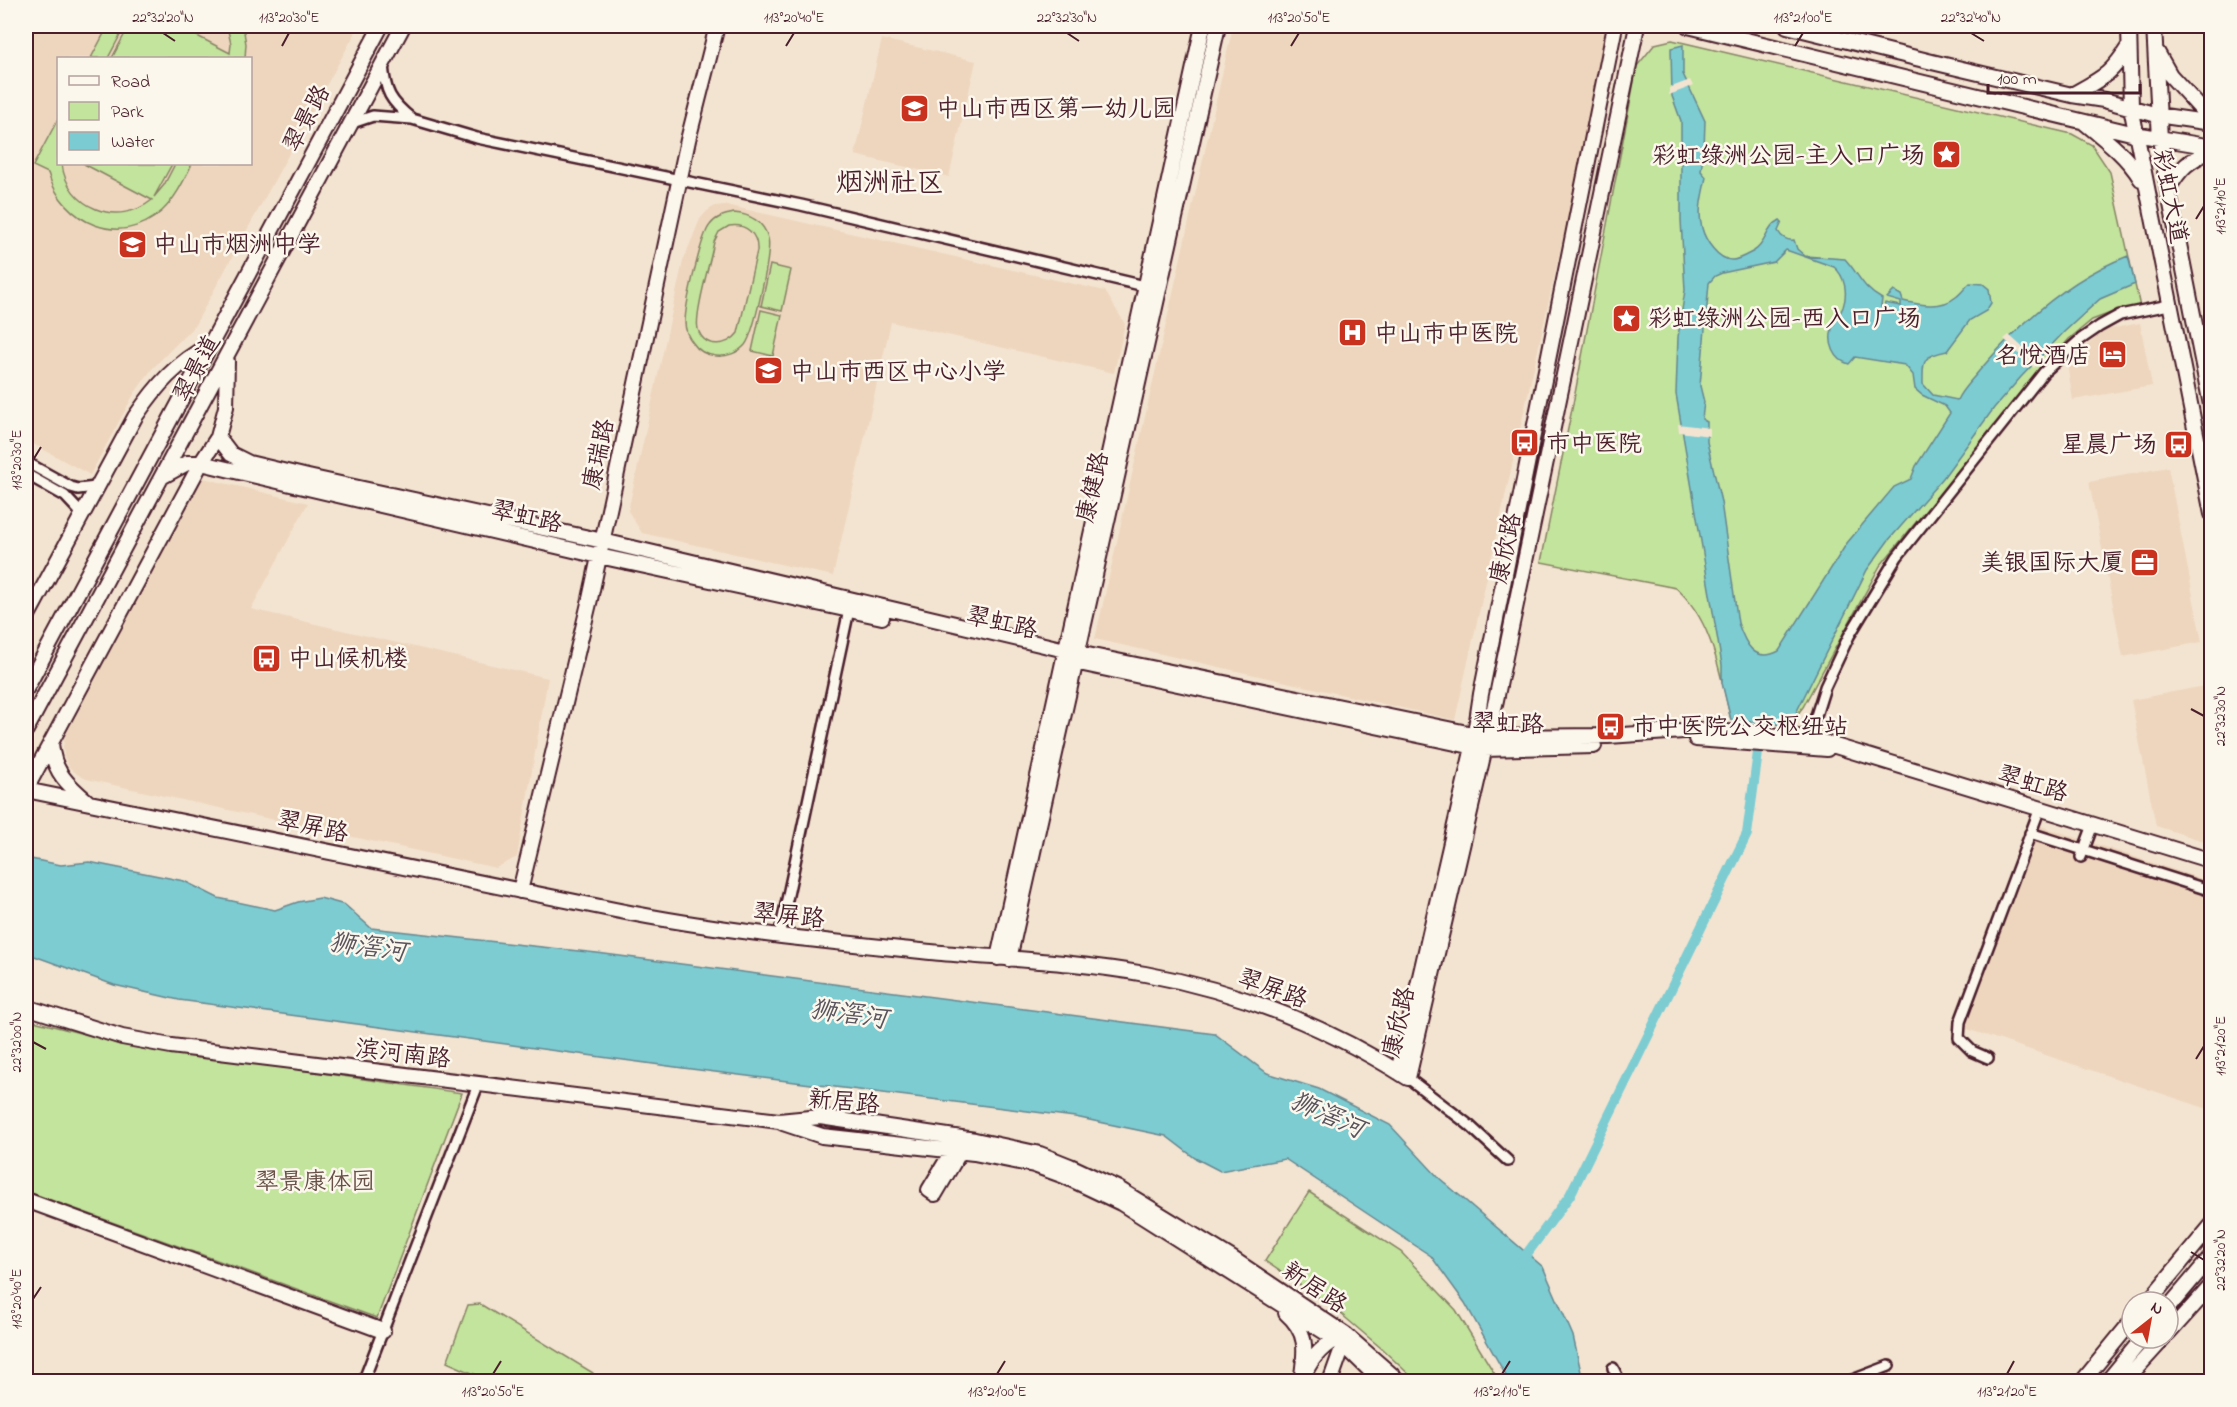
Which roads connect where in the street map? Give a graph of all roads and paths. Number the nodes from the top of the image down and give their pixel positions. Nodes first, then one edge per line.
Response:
1 (381, 26) edge
2 (404, 26) edge
3 (717, 26) edge
4 (1203, 26) edge
5 (1218, 26) edge
6 (1615, 26) edge
7 (1637, 26) edge
8 (1688, 26) edge
9 (1786, 26) edge
10 (2128, 26) edge
11 (2154, 26) edge
12 (2129, 46) junction
13 (2155, 48) junction
14 (383, 64) junction
15 (2072, 95) junction
16 (2131, 107) junction
17 (2157, 115) junction
18 (412, 119) junction
19 (2081, 120) junction
20 (2211, 122) edge
21 (352, 123) junction
22 (2135, 134) junction
23 (2160, 139) junction
24 (2211, 149) edge
25 (680, 179) junction
26 (2146, 187) junction
27 (2168, 189) junction
28 (1145, 285) junction
29 (1160, 289) junction
30 (2169, 305) junction
31 (210, 345) junction
32 (227, 357) junction
33 (2211, 410) edge
34 (218, 437) junction
35 (26, 462) edge
36 (201, 463) junction
37 (26, 474) edge
38 (164, 476) junction
39 (96, 487) junction
40 (81, 513) junction
41 (2211, 514) edge
42 (603, 541) junction
43 (600, 556) junction
44 (849, 610) junction
45 (26, 619) edge
46 (1070, 656) junction
47 (26, 689) edge
48 (26, 730) edge
49 (1480, 742) junction
50 (51, 743) junction
51 (1800, 743) junction
52 (26, 789) edge
53 (90, 804) junction
54 (2040, 808) junction
55 (2093, 825) junction
56 (2030, 833) junction
57 (2083, 854) junction
58 (2211, 861) edge
59 (520, 891) junction
60 (2211, 891) edge
61 (779, 937) junction
62 (1004, 958) junction
63 (26, 1007) edge
64 (1988, 1058) dead end
65 (1403, 1075) junction
66 (478, 1085) junction
67 (778, 1121) joint
68 (961, 1144) junction
69 (1508, 1161) dead end
70 (26, 1200) edge
71 (2211, 1225) edge
72 (2211, 1256) edge
73 (2211, 1285) edge
74 (2158, 1290) edge
75 (1262, 1291) junction
76 (2180, 1293) edge
77 (2180, 1320) edge
78 (383, 1331) junction
79 (2120, 1336) edge
80 (1342, 1340) junction
81 (2133, 1350) edge
82 (2153, 1350) edge
83 (1889, 1366) dead end
84 (1613, 1368) dead end
85 (1869, 1378) edge
86 (363, 1382) edge
87 (1301, 1382) edge
88 (1330, 1382) edge
89 (1382, 1382) edge
90 (1400, 1382) edge
91 (1620, 1382) edge
92 (1847, 1382) edge
93 (2082, 1382) edge
94 (2107, 1382) edge
95 (2124, 1382) edge

1 - 31 street, 翠景路
2 - 14 street, 翠景道
3 - 25 street, 康瑞路
4 - 28 street, 康健路
5 - 29 street, 康健路
6 - 49 street, 康欣路
7 - 49 street, 康欣路
8 - 19 street
9 - 15 street
10 - 12 street, 彩虹大道
11 - 13 street, 彩虹大道
12 - 15 street
12 - 16 street, 彩虹大道
13 - 17 street, 彩虹大道
13 - 20 street
14 - 18 street
14 - 21 street, 翠景道
15 - 16 street
16 - 17 street
16 - 22 street, 彩虹大道
17 - 20 street
17 - 23 street, 彩虹大道
18 - 21 street
18 - 25 street
19 - 22 street
19 - 26 street
21 - 32 street, 翠景道
22 - 23 street
22 - 26 street, 彩虹大道
23 - 24 street
23 - 27 street, 彩虹大道
24 - 27 street
25 - 28 street
25 - 42 street, 康瑞路
26 - 30 street, 彩虹大道
27 - 33 street, 彩虹大道
28 - 29 street
28 - 46 street, 康健路
29 - 46 street, 康健路
30 - 41 street, 彩虹大道
30 - 51 street
31 - 39 street
31 - 47 street, 翠景路
32 - 34 street
32 - 38 street, 翠景道
34 - 36 street
34 - 42 street, 翠虹路
35 - 39 street
36 - 38 street, 翠虹路
36 - 43 street, 翠虹路
36 - 50 street
37 - 40 street
38 - 48 street, 翠景道
39 - 40 street
40 - 45 street
42 - 43 street, 康瑞路
42 - 46 street, 翠虹路
43 - 44 street, 翠虹路
43 - 59 street, 康瑞路
44 - 46 street, 翠虹路
44 - 61 street
46 - 49 street, 翠虹路
46 - 62 street, 康健路
49 - 51 street, 翠虹路
49 - 65 street, 康欣路
50 - 52 street
50 - 53 street
51 - 54 street, 翠虹路
52 - 53 street, 翠屏路
53 - 59 street, 翠屏路
54 - 55 street, 翠虹路
54 - 56 street
55 - 57 street
55 - 58 street, 翠虹路
56 - 57 street
56 - 64 street
57 - 60 street
59 - 61 street, 翠屏路
61 - 62 street, 翠屏路
62 - 65 street, 翠屏路
63 - 66 street, 滨河南路
65 - 69 street, 翠屏路
66 - 67 street, 滨河南路
66 - 78 street
67 - 68 street, 新居路
68 - 75 street, 新居路
68 - 80 street, 新居路
70 - 78 street
71 - 74 street
72 - 76 street
73 - 77 street
75 - 80 street, 新居路
75 - 87 street
78 - 86 street
79 - 93 street
80 - 87 street
80 - 88 street
80 - 89 street, 新居路
80 - 90 street, 新居路
81 - 94 street
82 - 95 street
83 - 85 street
84 - 91 street
85 - 92 street

